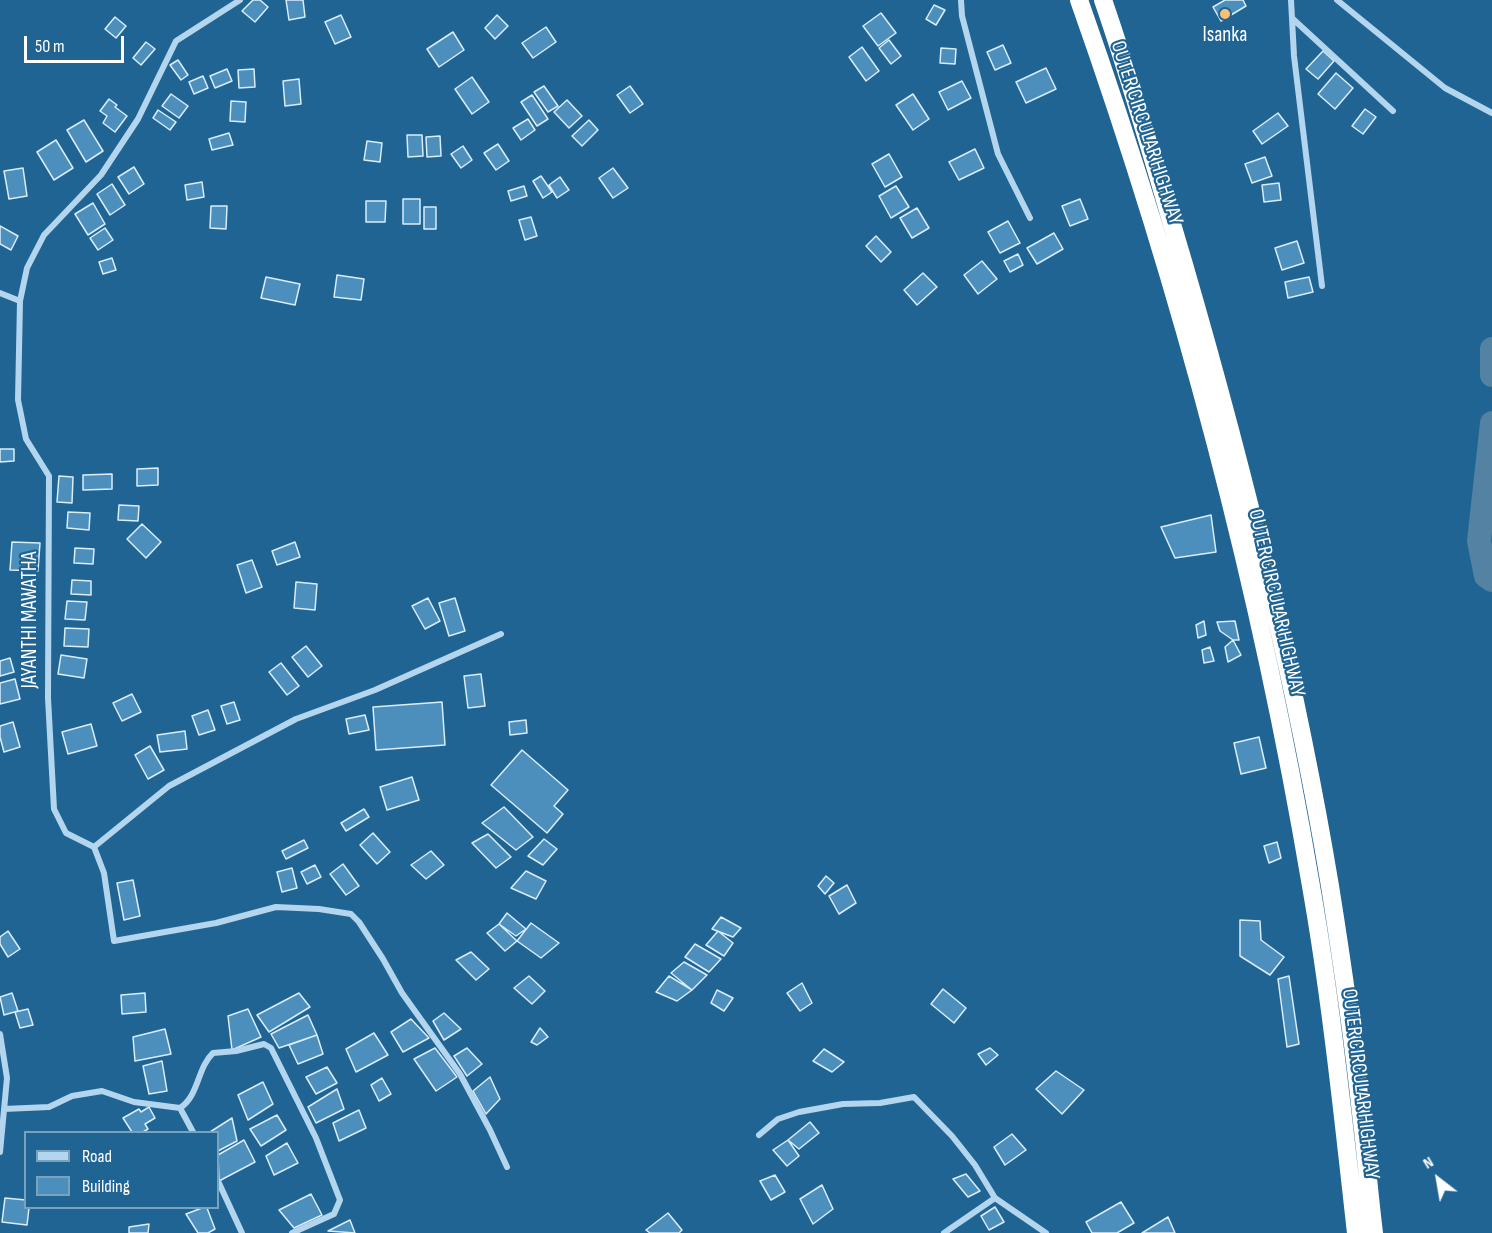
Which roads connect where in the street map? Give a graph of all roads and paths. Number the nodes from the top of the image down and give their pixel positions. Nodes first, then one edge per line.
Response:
1 (240, 0) edge
2 (961, 0) edge
3 (1079, 0) edge
4 (1103, 0) edge
5 (1291, 0) edge
6 (1337, 0) edge
7 (1292, 19) junction
8 (1393, 111) dead end
9 (1492, 113) edge
10 (1030, 218) dead end
11 (1322, 286) dead end
12 (0, 293) edge
13 (20, 301) junction
14 (1200, 349) junction
15 (501, 634) dead end
16 (94, 847) junction
17 (0, 1034) edge
18 (180, 1108) junction
19 (4, 1109) junction
20 (192, 1131) edge
21 (759, 1135) dead end
22 (0, 1152) edge
23 (507, 1167) dead end
24 (219, 1183) edge
25 (995, 1198) junction
26 (1364, 1228) edge
27 (242, 1233) edge
28 (292, 1233) edge
29 (944, 1233) edge
30 (1046, 1233) edge

1 - 13 street, JAYANTHI MAWATHA
2 - 10 street
3 - 14 highway, OUTER CIRCULAR HIGHWAY
4 - 14 highway, OUTER CIRCULAR HIGHWAY
5 - 7 street
6 - 9 street
7 - 8 street
7 - 11 street
12 - 13 street
13 - 16 street, JAYANTHI MAWATHA
14 - 26 highway, OUTER CIRCULAR HIGHWAY
15 - 16 street
16 - 23 street
17 - 19 street
18 - 19 street
18 - 20 street
18 - 28 street
19 - 22 street
21 - 25 street
24 - 27 street
25 - 29 street
25 - 30 street

